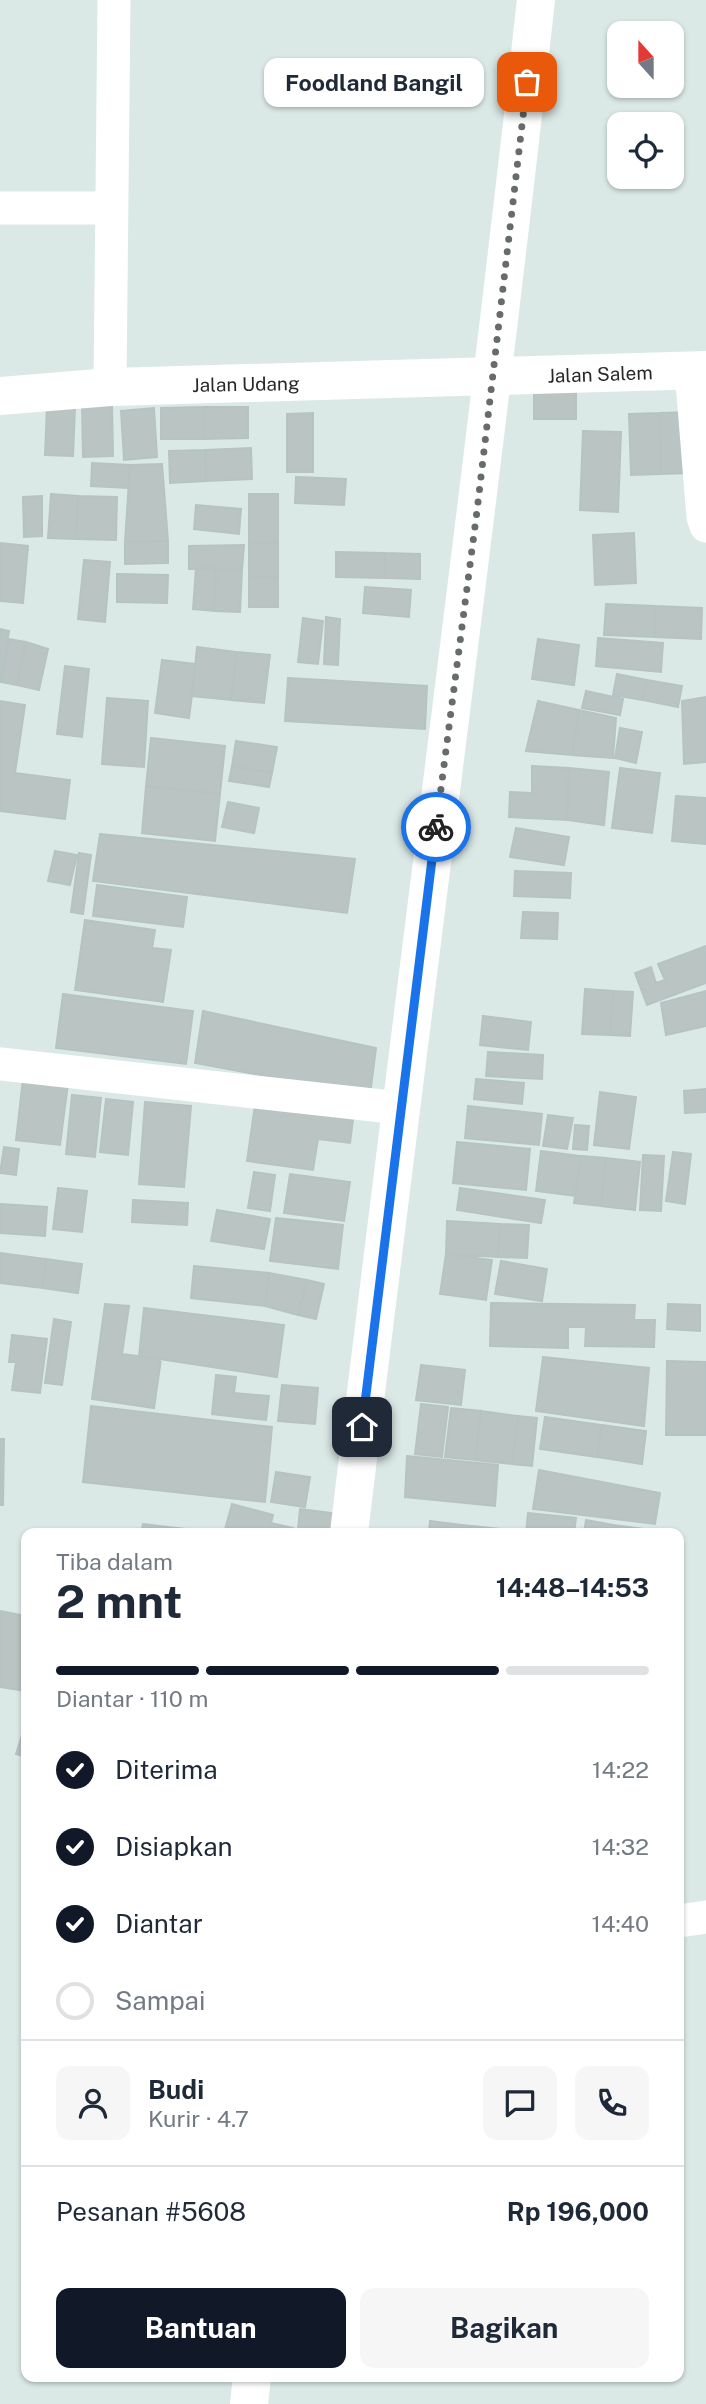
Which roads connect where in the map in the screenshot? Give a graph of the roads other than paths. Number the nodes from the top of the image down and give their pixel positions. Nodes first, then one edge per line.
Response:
1 (114, 0) edge
2 (536, 0) edge
3 (0, 208) edge
4 (111, 208) junction
5 (698, 370) edge
6 (493, 377) junction
7 (110, 387) junction
8 (0, 396) edge
9 (706, 526) edge
10 (1, 1072) edge
11 (400, 1108) junction
12 (350, 1528) edge
13 (706, 1917) edge
14 (684, 1920) edge
15 (251, 2382) edge
16 (249, 2404) edge

1 - 4 street
2 - 6 main road
3 - 4 street
4 - 7 street
5 - 6 main road, Jalan Salem
5 - 9 street
6 - 7 main road, Jalan Udang
6 - 11 main road
7 - 8 main road, Jalan Udang
10 - 11 street
11 - 12 main road
13 - 14 street
15 - 16 main road

